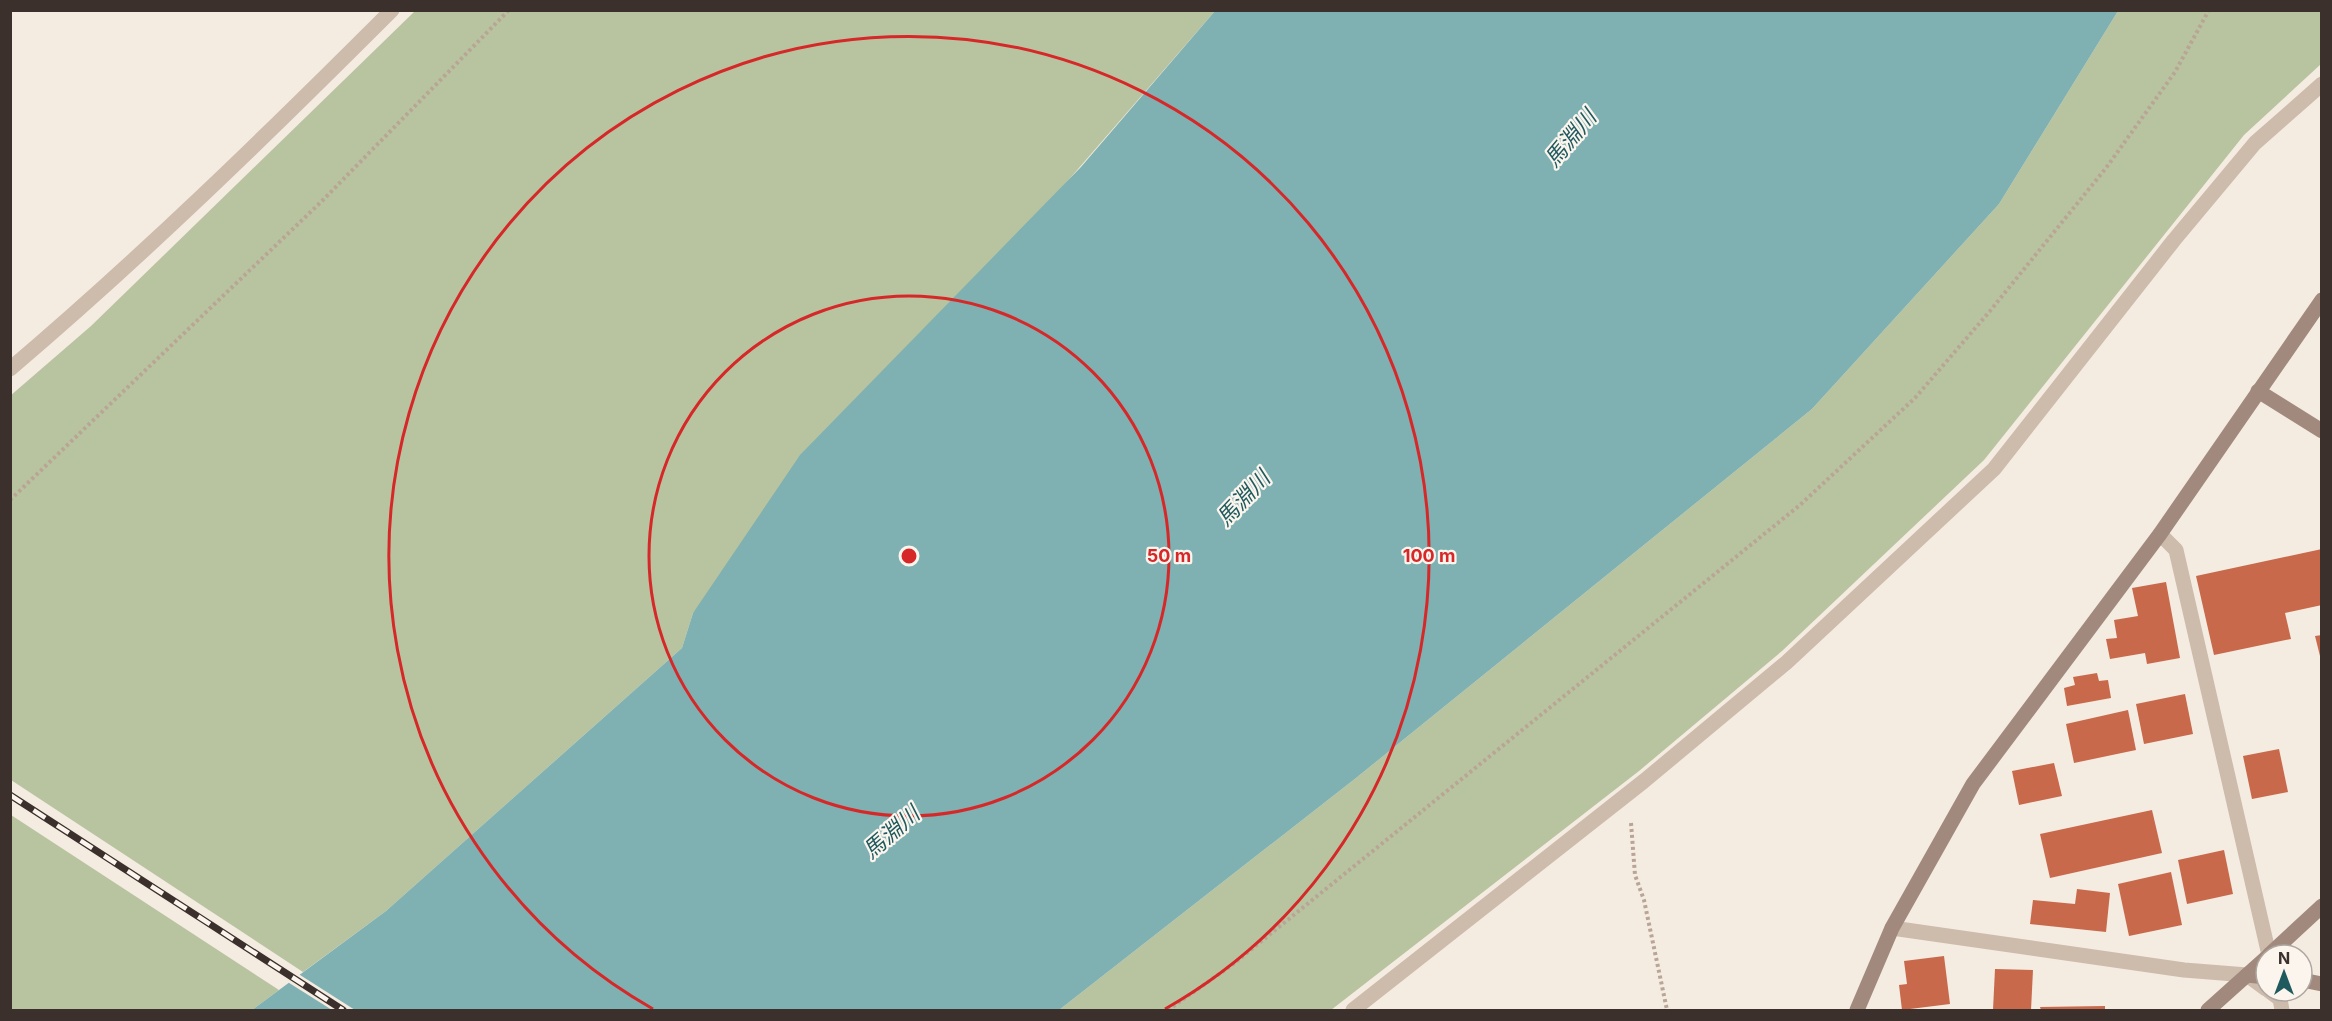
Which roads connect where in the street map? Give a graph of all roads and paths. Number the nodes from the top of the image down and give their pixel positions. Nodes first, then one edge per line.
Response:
1 (392, 10) edge
2 (509, 10) edge
3 (2209, 10) edge
4 (2322, 84) edge
5 (2322, 300) edge
6 (10, 369) edge
7 (2258, 391) junction
8 (2322, 431) edge
9 (10, 500) edge
10 (2160, 534) junction
11 (1630, 792) junction
12 (2322, 906) edge
13 (1892, 928) junction
14 (2265, 943) edge
15 (2282, 943) edge
16 (2254, 969) edge
17 (2247, 975) junction
18 (2254, 975) edge
19 (2254, 980) edge
20 (1168, 1011) edge
21 (1353, 1011) edge
22 (1667, 1011) edge
23 (1857, 1011) edge
24 (2208, 1011) edge

1 - 6 street
2 - 9 path
3 - 20 path
4 - 11 street
5 - 7 street
7 - 8 street
7 - 10 street
10 - 13 street
10 - 14 street
11 - 21 street
11 - 22 path
12 - 15 street
13 - 17 street
13 - 23 street
16 - 17 street
17 - 18 street
17 - 19 street
17 - 24 street

